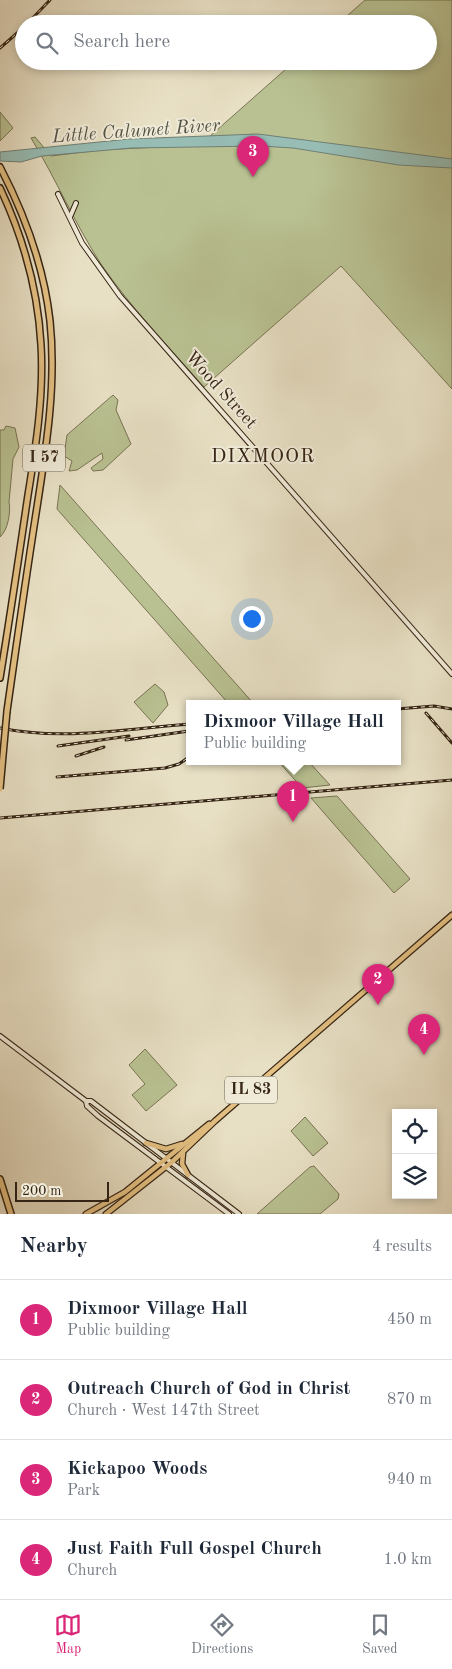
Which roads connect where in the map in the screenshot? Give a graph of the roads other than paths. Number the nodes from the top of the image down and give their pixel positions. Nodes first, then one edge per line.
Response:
1 (0, 167) edge
2 (0, 188) edge
3 (58, 194) dead end
4 (76, 203) dead end
5 (70, 217) junction
6 (452, 674) edge
7 (0, 678) edge
8 (0, 789) edge
9 (452, 915) edge
10 (0, 1036) edge
11 (86, 1101) junction
12 (146, 1143) junction
13 (189, 1143) junction
14 (168, 1158) junction
15 (172, 1162) junction
16 (161, 1163) junction
17 (166, 1167) junction
18 (188, 1175) junction
19 (0, 1179) edge
20 (11, 1214) edge
21 (86, 1214) edge
22 (106, 1214) edge
23 (229, 1214) edge
24 (239, 1214) edge

1 - 8 highway, I 57, bridge
2 - 7 highway, I 57
3 - 5 main road, Wood Street
4 - 5 main road
5 - 6 main road, Wood Street
9 - 13 main road, IL 83
10 - 11 main road
11 - 12 main road
11 - 16 main road
12 - 13 main road
12 - 14 main road
13 - 14 main road, IL 83
13 - 15 main road, IL 83
13 - 18 main road
14 - 15 main road
14 - 16 main road, IL 83
15 - 17 main road, IL 83
15 - 18 main road
16 - 17 main road
16 - 21 main road, IL 83
17 - 22 main road, IL 83
17 - 23 main road
18 - 24 main road
19 - 20 highway

